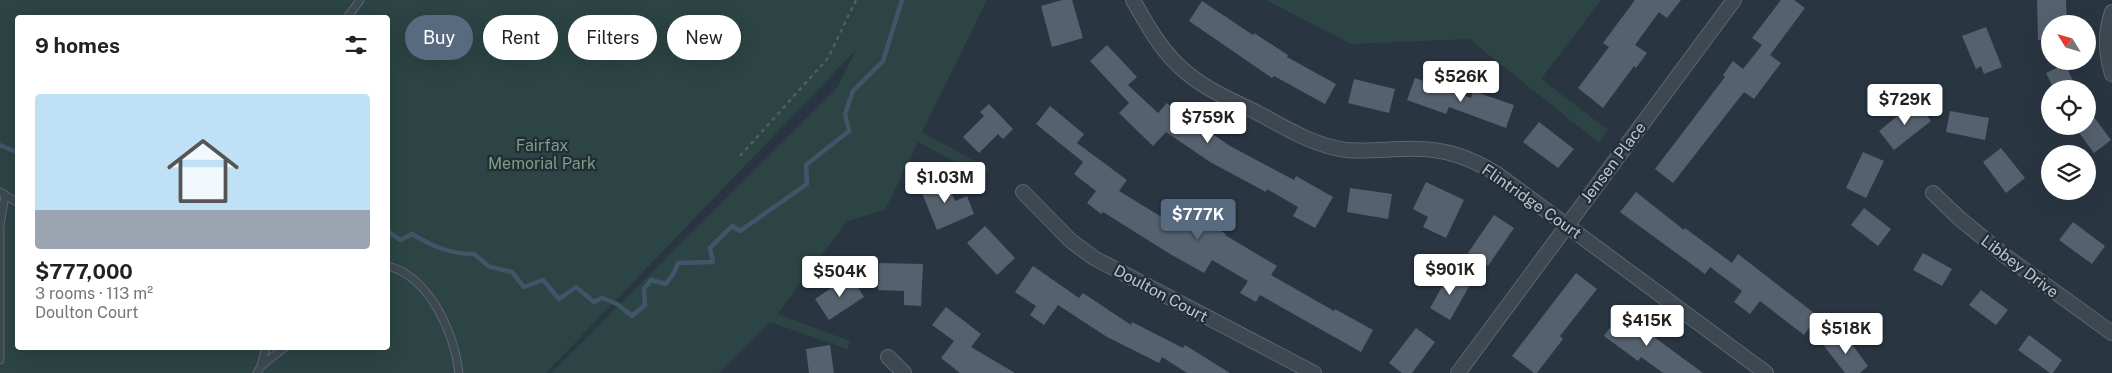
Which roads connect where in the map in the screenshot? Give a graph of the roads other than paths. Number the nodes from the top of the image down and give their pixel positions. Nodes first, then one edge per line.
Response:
1 (360, 0) edge
2 (1133, 0) edge
3 (1734, 0) edge
4 (2112, 12) edge
5 (349, 15) edge
6 (2112, 74) edge
7 (1023, 192) dead end
8 (2, 193) edge
9 (1933, 193) dead end
10 (15, 200) edge
11 (1566, 225) junction
12 (0, 227) edge
13 (390, 267) edge
14 (2112, 333) edge
15 (265, 350) edge
16 (282, 350) edge
17 (888, 357) dead end
18 (0, 360) edge
19 (259, 370) edge
20 (459, 373) edge
21 (904, 373) edge
22 (1314, 373) edge
23 (1458, 373) edge
24 (1766, 373) edge

1 - 5 lane
2 - 11 street, Flintridge Court
3 - 11 street, Jensen Place
4 - 6 street
7 - 22 street, Doulton Court
8 - 10 lane
8 - 12 lane
9 - 14 street, Libbey Drive
11 - 23 street, Jensen Place
11 - 24 street, Flintridge Court
12 - 18 lane
13 - 20 lane
15 - 19 lane
16 - 19 lane
17 - 21 street

